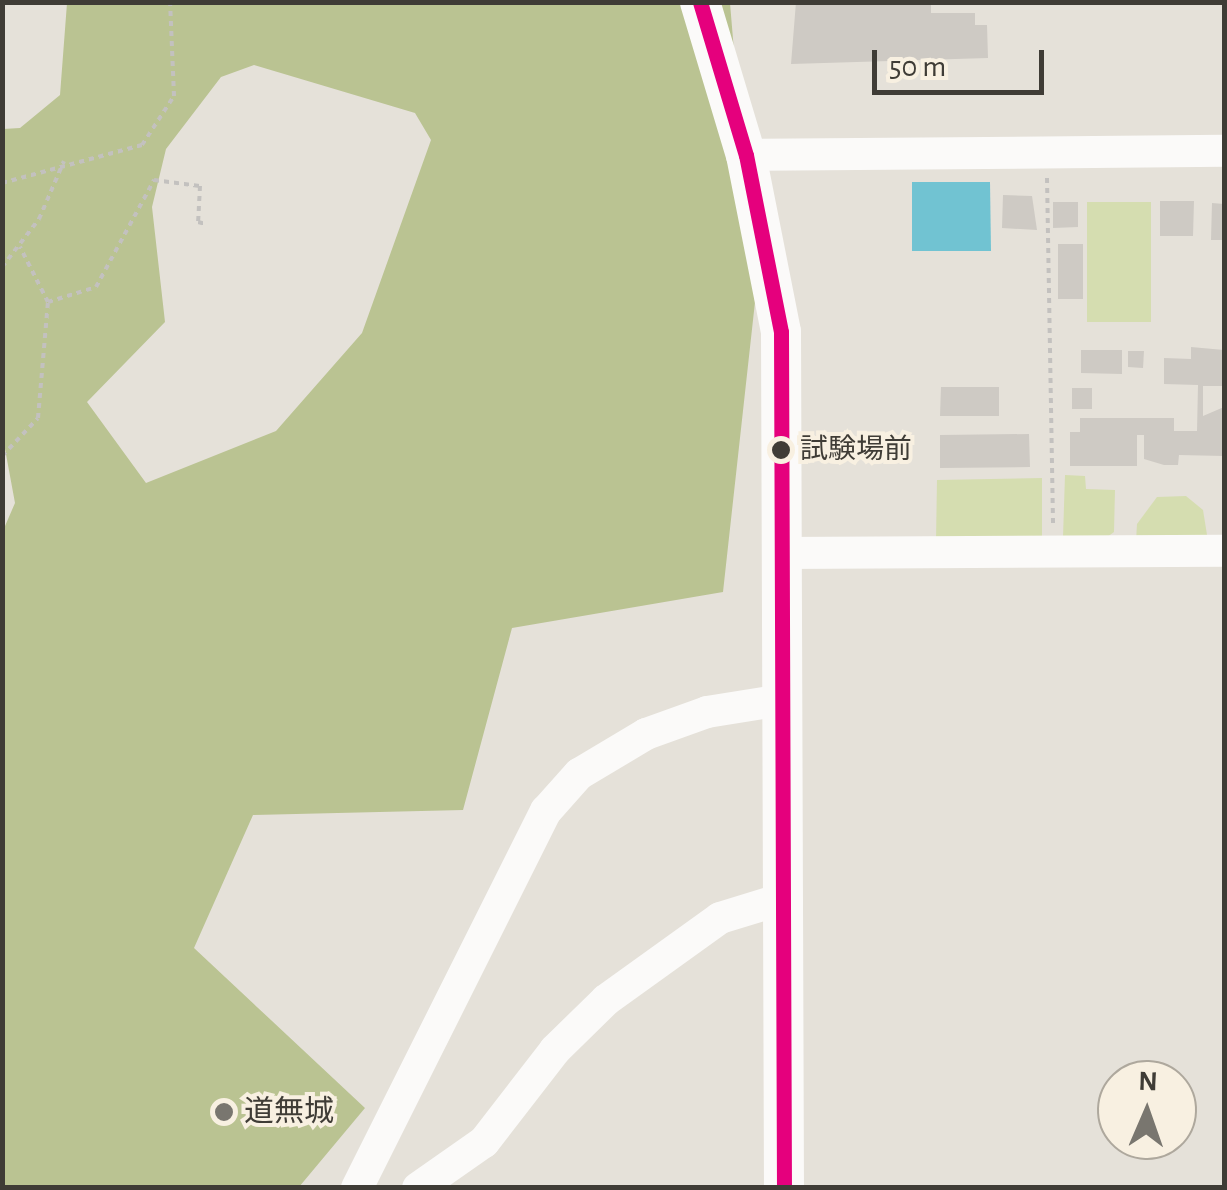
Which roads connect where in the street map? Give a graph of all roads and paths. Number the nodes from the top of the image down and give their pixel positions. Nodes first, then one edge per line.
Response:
1 (170, 2) edge
2 (700, 2) edge
3 (1224, 151) edge
4 (746, 154) junction
5 (1046, 154) junction
6 (64, 162) junction
7 (2, 183) edge
8 (206, 224) dead end
9 (20, 247) junction
10 (2, 267) edge
11 (48, 302) junction
12 (2, 456) edge
13 (1224, 552) edge
14 (783, 554) junction
15 (1054, 554) junction
16 (782, 700) junction
17 (782, 899) junction
18 (370, 1184) edge
19 (418, 1188) edge
20 (784, 1188) edge

1 - 6 path
2 - 4 main road
3 - 5 street
4 - 5 street
4 - 14 main road
5 - 15 path
6 - 7 path
6 - 9 path
8 - 11 path
9 - 10 path
9 - 11 path
11 - 12 path
13 - 15 street
14 - 15 street
14 - 16 main road
16 - 17 main road
16 - 18 street
17 - 19 street
17 - 20 main road

